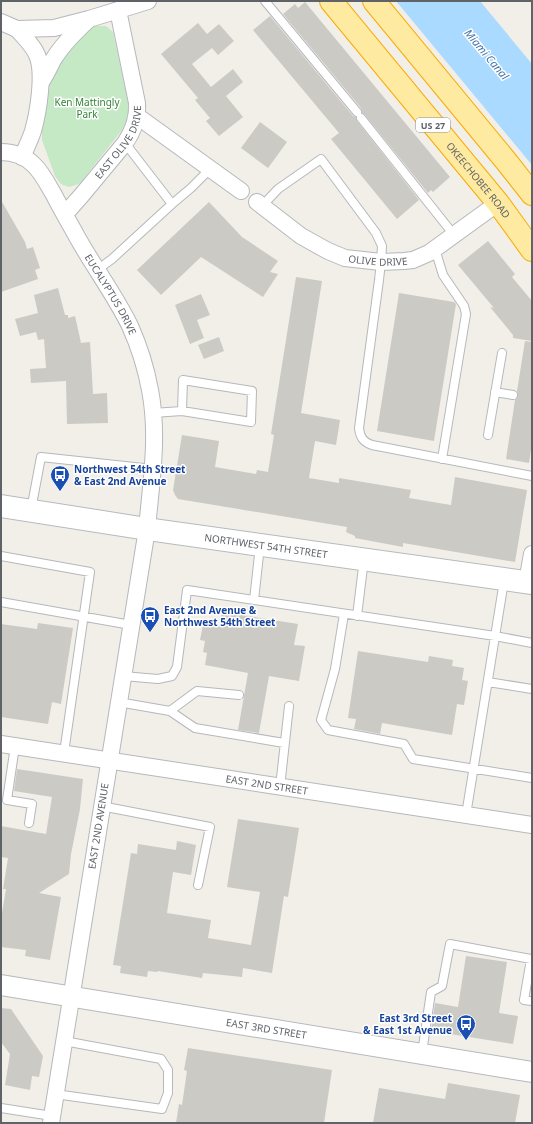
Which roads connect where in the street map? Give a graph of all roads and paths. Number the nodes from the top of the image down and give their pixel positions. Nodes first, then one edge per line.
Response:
1 (148, 1) edge
2 (266, 1) edge
3 (331, 1) edge
4 (374, 1) edge
5 (118, 10) junction
6 (89, 19) junction
7 (1, 22) edge
8 (17, 29) junction
9 (40, 83) junction
10 (137, 116) junction
11 (126, 143) junction
12 (1, 152) edge
13 (22, 157) junction
14 (210, 168) junction
15 (242, 191) dead end
16 (532, 194) edge
17 (172, 204) junction
18 (260, 204) joint
19 (498, 204) junction
20 (65, 214) junction
21 (454, 235) junction
22 (435, 249) junction
23 (532, 250) edge
24 (381, 262) junction
25 (97, 270) junction
26 (502, 353) dead end
27 (495, 392) junction
28 (512, 395) dead end
29 (182, 411) junction
30 (154, 413) junction
31 (488, 435) dead end
32 (442, 459) junction
33 (153, 469) junction
34 (532, 476) edge
35 (1, 506) edge
36 (31, 510) junction
37 (147, 528) junction
38 (261, 544) junction
39 (532, 554) edge
40 (1, 556) edge
41 (364, 559) junction
42 (504, 579) junction
43 (529, 583) edge
44 (254, 600) junction
45 (1, 602) edge
46 (344, 614) junction
47 (83, 616) junction
48 (357, 616) junction
49 (131, 625) junction
50 (495, 636) junction
51 (532, 643) edge
52 (123, 676) junction
53 (488, 682) junction
54 (532, 689) edge
55 (239, 695) dead end
56 (118, 702) junction
57 (289, 706) dead end
58 (170, 712) junction
59 (284, 743) junction
60 (8, 745) edge
61 (64, 753) junction
62 (109, 760) junction
63 (473, 769) junction
64 (532, 778) edge
65 (280, 787) junction
66 (101, 806) junction
67 (466, 815) junction
68 (29, 823) dead end
69 (532, 825) edge
70 (198, 884) dead end
71 (1, 985) edge
72 (71, 996) junction
73 (532, 1002) edge
74 (64, 1041) junction
75 (422, 1054) junction
76 (532, 1072) edge
77 (55, 1094) junction
78 (1, 1108) edge
79 (51, 1119) edge

1 - 5 street
2 - 21 lane
3 - 19 highway, OKEECHOBEE ROAD / US 27
4 - 16 highway
5 - 6 street
5 - 10 street, EAST OLIVE DRIVE
6 - 8 street
6 - 9 street
7 - 8 street
8 - 9 street
9 - 13 street
10 - 11 street, EAST OLIVE DRIVE
10 - 14 street
11 - 17 lane
11 - 20 street, EAST OLIVE DRIVE
12 - 13 street
13 - 20 street, EUCALYPTUS DRIVE
14 - 15 street
14 - 17 lane
17 - 25 lane
18 - 24 street, OLIVE DRIVE
18 - 24 lane
19 - 21 street, OLIVE DRIVE
19 - 23 highway, OKEECHOBEE ROAD / US 27
20 - 25 street, EUCALYPTUS DRIVE
21 - 22 street, OLIVE DRIVE
22 - 24 street, OLIVE DRIVE
22 - 32 lane
24 - 32 lane
25 - 30 street, EUCALYPTUS DRIVE
26 - 27 lane
27 - 28 lane
27 - 31 lane
29 - 29 lane
29 - 30 lane
30 - 33 street, EUCALYPTUS DRIVE
32 - 34 lane
33 - 36 lane
33 - 37 street, EUCALYPTUS DRIVE
35 - 36 main road, NORTHWEST 54TH STREET
36 - 37 main road, NORTHWEST 54TH STREET
37 - 38 main road, NORTHWEST 54TH STREET
37 - 49 street, EAST 2ND AVENUE
38 - 41 main road, NORTHWEST 54TH STREET
38 - 44 lane
39 - 43 street
40 - 47 lane
41 - 42 main road, NORTHWEST 54TH STREET
41 - 48 lane
42 - 43 main road, NORTHWEST 54TH STREET
42 - 50 lane
44 - 46 lane
44 - 52 lane
45 - 47 lane
46 - 48 lane
46 - 63 lane
47 - 49 lane
47 - 61 lane
48 - 50 lane
49 - 52 street, EAST 2ND AVENUE
50 - 51 lane
50 - 53 lane
52 - 56 street, EAST 2ND AVENUE
53 - 54 lane
53 - 63 lane
55 - 58 lane
56 - 58 lane
56 - 62 street, EAST 2ND AVENUE
57 - 59 lane
58 - 59 lane
59 - 65 lane
60 - 61 street, EAST 2ND STREET
60 - 68 lane
61 - 62 street, EAST 2ND STREET
62 - 65 street, EAST 2ND STREET
62 - 66 street, EAST 2ND AVENUE
63 - 64 lane
63 - 67 lane
65 - 67 street, EAST 2ND STREET
66 - 70 lane
66 - 72 street, EAST 2ND AVENUE
67 - 69 street, EAST 2ND STREET
71 - 72 street, EAST 3RD STREET
72 - 74 street, EAST 2ND AVENUE
72 - 75 street, EAST 3RD STREET
73 - 75 lane
74 - 77 street, EAST 2ND AVENUE
74 - 77 lane
75 - 76 street, EAST 3RD STREET
77 - 79 street, EAST 2ND AVENUE
78 - 79 lane

